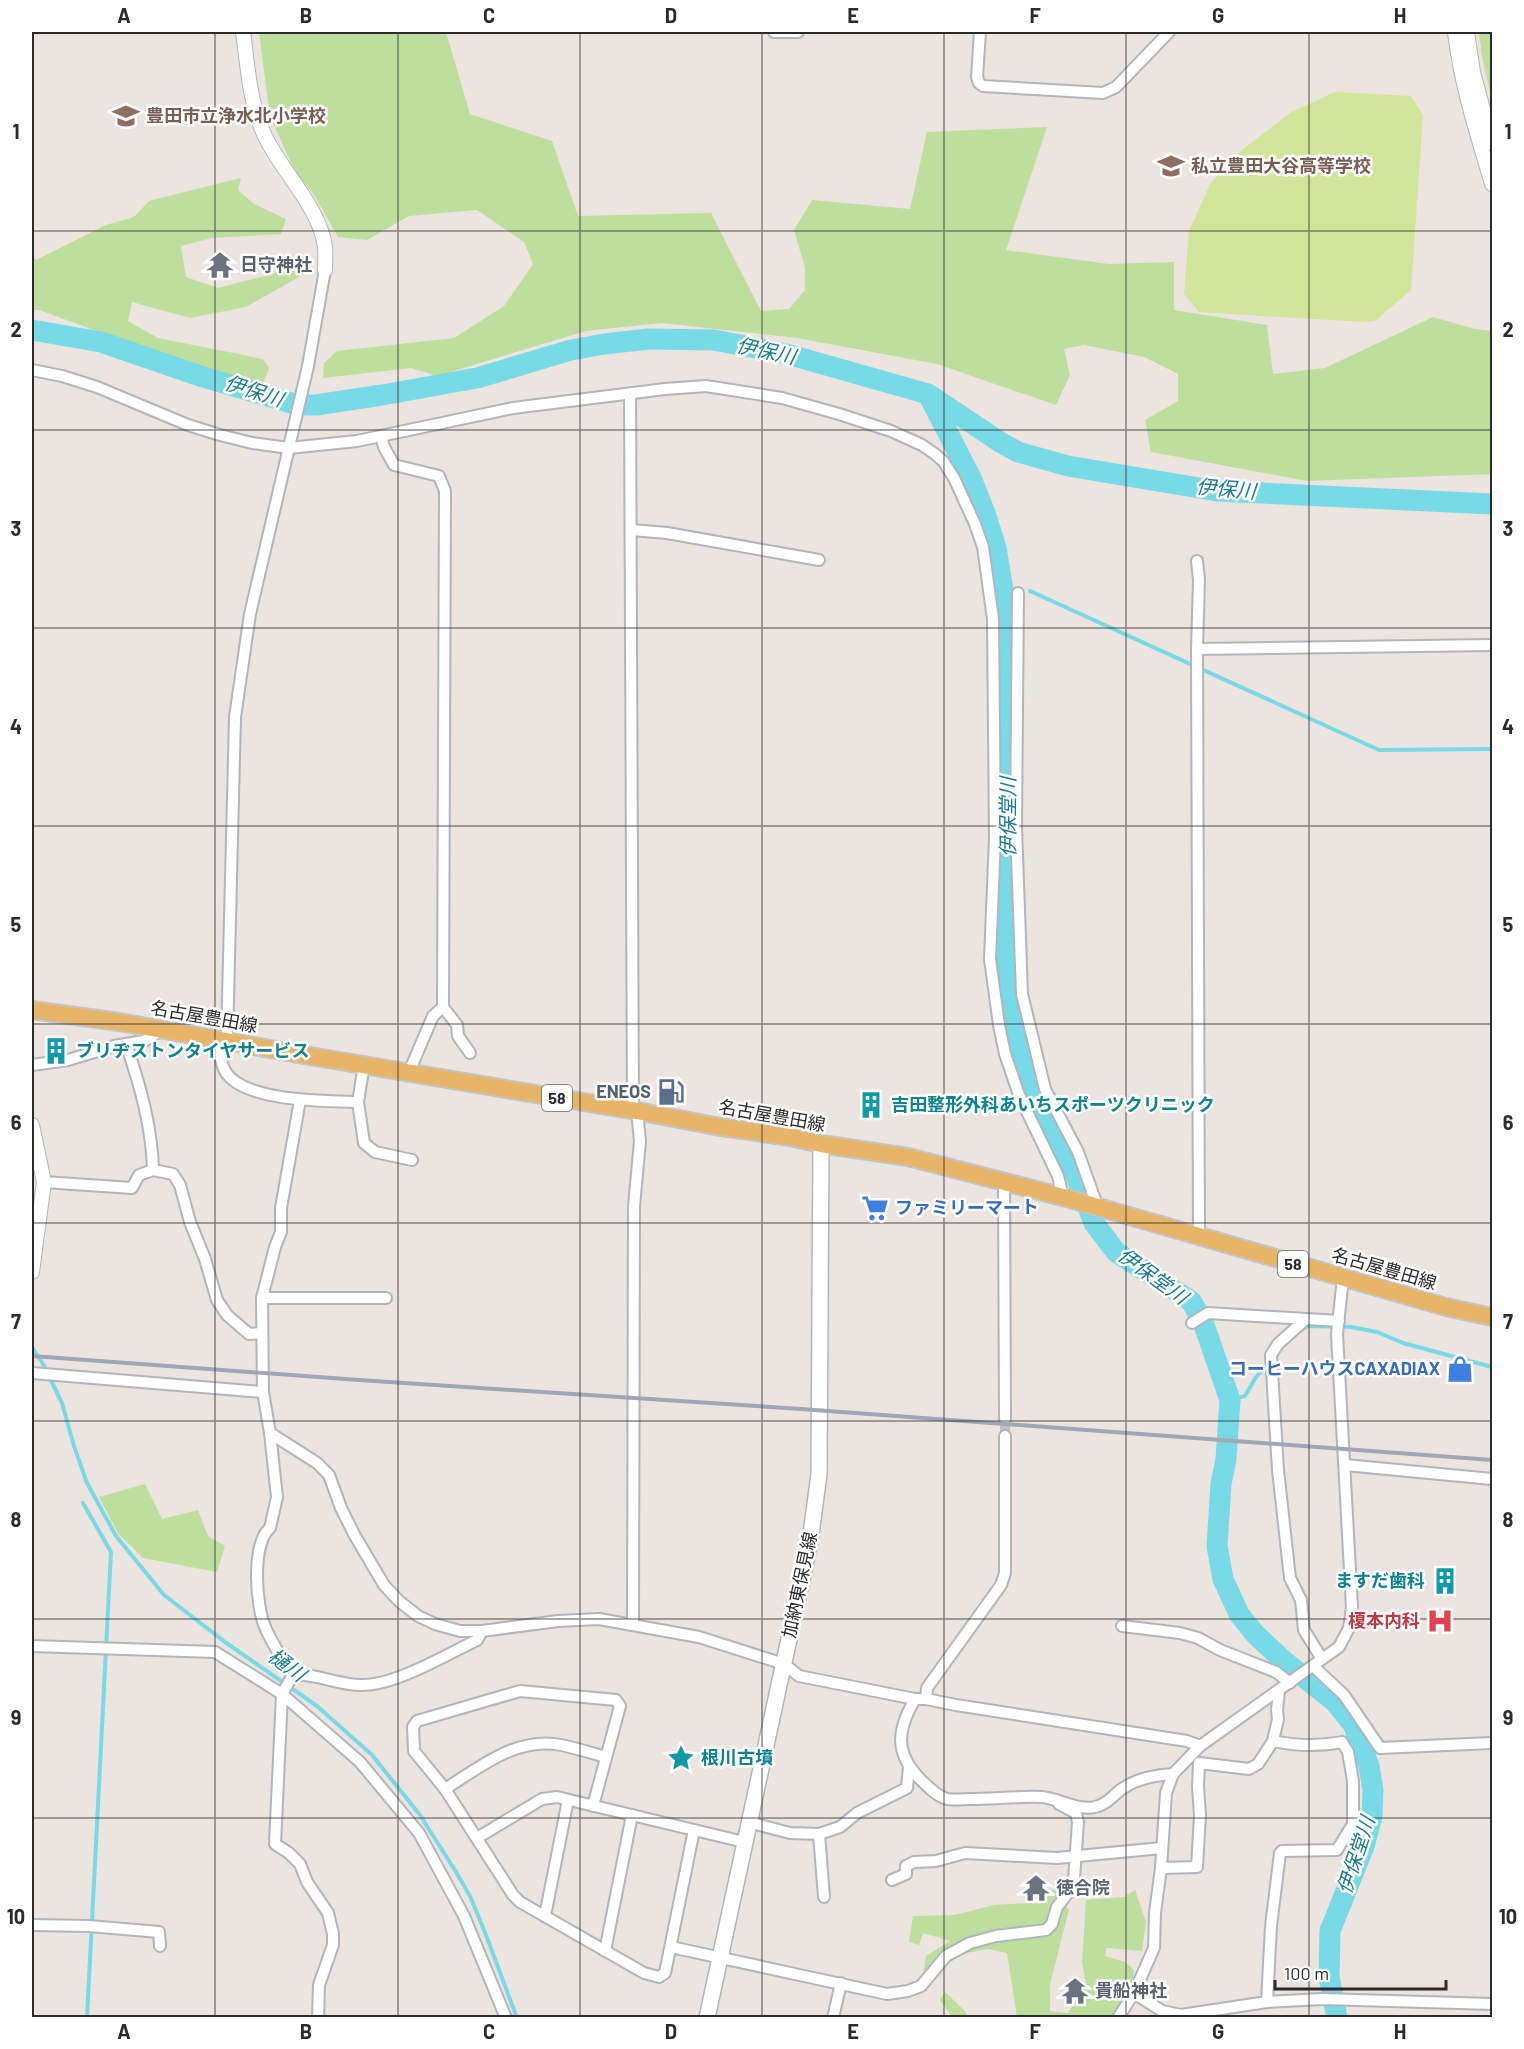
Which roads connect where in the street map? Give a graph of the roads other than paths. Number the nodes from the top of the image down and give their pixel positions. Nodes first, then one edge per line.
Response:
1 (243, 32) edge
2 (774, 32) edge
3 (798, 32) edge
4 (980, 32) edge
5 (1168, 32) edge
6 (1455, 32) edge
7 (1467, 32) edge
8 (1492, 143) edge
9 (1492, 184) edge
10 (325, 270) joint
11 (32, 370) edge
12 (630, 393) junction
13 (381, 436) junction
14 (290, 443) junction
15 (632, 530) junction
16 (819, 560) dead end
17 (1197, 561) dead end
18 (1018, 594) dead end
19 (1492, 645) edge
20 (1197, 649) junction
21 (443, 1007) junction
22 (32, 1010) edge
23 (163, 1029) junction
24 (223, 1039) junction
25 (126, 1044) junction
26 (470, 1053) dead end
27 (32, 1065) edge
28 (364, 1065) junction
29 (409, 1072) junction
30 (300, 1100) junction
31 (358, 1102) junction
32 (635, 1110) junction
33 (32, 1125) edge
34 (821, 1144) junction
35 (412, 1160) dead end
36 (153, 1170) junction
37 (44, 1182) junction
38 (1004, 1182) junction
39 (1083, 1204) junction
40 (1199, 1237) junction
41 (32, 1272) edge
42 (1343, 1278) junction
43 (262, 1298) junction
44 (386, 1298) dead end
45 (1492, 1317) edge
46 (1306, 1319) junction
47 (1192, 1323) dead end
48 (1338, 1326) junction
49 (262, 1333) junction
50 (35, 1373) edge
51 (263, 1392) junction
52 (1005, 1419) tunnel mouth
53 (270, 1433) junction
54 (1005, 1436) tunnel mouth
55 (1345, 1465) junction
56 (1492, 1479) edge
57 (633, 1624) junction
58 (1122, 1626) dead end
59 (482, 1631) junction
60 (32, 1646) edge
61 (783, 1664) junction
62 (1314, 1665) junction
63 (292, 1677) junction
64 (1293, 1681) junction
65 (1280, 1690) junction
66 (282, 1693) junction
67 (926, 1698) junction
68 (915, 1699) junction
69 (1273, 1741) junction
70 (1492, 1743) edge
71 (1200, 1746) junction
72 (606, 1757) junction
73 (909, 1767) junction
74 (1173, 1774) junction
75 (445, 1789) junction
76 (568, 1800) junction
77 (1056, 1800) junction
78 (593, 1806) junction
79 (632, 1815) junction
80 (748, 1822) junction
81 (694, 1830) junction
82 (819, 1834) junction
83 (477, 1838) junction
84 (744, 1842) junction
85 (1162, 1848) junction
86 (1076, 1855) junction
87 (1161, 1868) junction
88 (892, 1880) dead end
89 (824, 1897) dead end
90 (545, 1917) junction
91 (32, 1924) edge
92 (160, 1946) dead end
93 (671, 1947) junction
94 (605, 1951) junction
95 (720, 1956) junction
96 (841, 1983) junction
97 (1134, 1993) junction
98 (1267, 2002) junction
99 (1492, 2004) edge
100 (318, 2018) edge
101 (506, 2018) edge
102 (707, 2018) edge
103 (833, 2018) edge
104 (1118, 2018) edge

1 - 10 street
2 - 3 street
4 - 5 street
6 - 9 street
7 - 8 street
10 - 14 street
11 - 14 street
12 - 13 street
12 - 15 street
12 - 39 street
13 - 14 street
13 - 21 street
14 - 24 street
15 - 16 street
15 - 32 street
17 - 20 street
18 - 39 street
19 - 20 street
20 - 40 street
21 - 26 street
21 - 29 street
22 - 23 main road, 名古屋豊田線 / 58
23 - 24 main road, 名古屋豊田線 / 58
23 - 25 street
24 - 28 main road, 名古屋豊田線 / 58
24 - 30 street
25 - 27 street
25 - 36 street
28 - 29 main road, 名古屋豊田線 / 58
28 - 31 street
29 - 32 main road, 名古屋豊田線 / 58
30 - 31 street
30 - 43 street
31 - 35 street
32 - 34 main road, 名古屋豊田線 / 58
32 - 57 street
33 - 37 street
34 - 38 main road, 名古屋豊田線 / 58
34 - 61 main road, 加納東保見線
36 - 37 street
36 - 49 street
37 - 41 street
38 - 39 main road, 名古屋豊田線 / 58
38 - 52 street
39 - 40 main road, 名古屋豊田線 / 58
40 - 42 main road, 名古屋豊田線 / 58
42 - 45 main road, 名古屋豊田線 / 58
42 - 48 street
43 - 44 street
43 - 49 street
46 - 47 street
46 - 48 street
46 - 62 street
48 - 55 street
49 - 51 street
50 - 51 street
51 - 53 street
53 - 59 street
53 - 63 street
54 - 67 street
55 - 56 street
55 - 62 street
57 - 59 street
57 - 61 street
58 - 64 street
59 - 63 street
60 - 66 street
61 - 68 street
61 - 80 main road, 加納東保見線
62 - 64 street
62 - 70 street
63 - 66 street
64 - 65 street
65 - 69 street
65 - 71 street
66 - 100 street
66 - 101 street
67 - 68 street
67 - 71 street
68 - 73 street
69 - 87 street
69 - 98 street
71 - 74 street
72 - 75 street
72 - 75 street
72 - 78 street
73 - 77 street
73 - 82 street
74 - 77 street
74 - 85 street
75 - 83 street
76 - 78 street
76 - 83 street
76 - 90 street
77 - 86 street
78 - 79 street
79 - 81 street
79 - 94 street
80 - 82 street
80 - 84 main road, 加納東保見線
81 - 84 street
81 - 93 street
82 - 89 street
83 - 90 street
84 - 95 main road, 加納東保見線
85 - 86 street
85 - 87 street
86 - 88 street
86 - 96 street
87 - 97 street
90 - 94 street
91 - 92 street
93 - 94 street
93 - 95 street
95 - 96 street
95 - 102 main road, 加納東保見線
96 - 103 street
97 - 98 street
97 - 104 street
98 - 99 street

